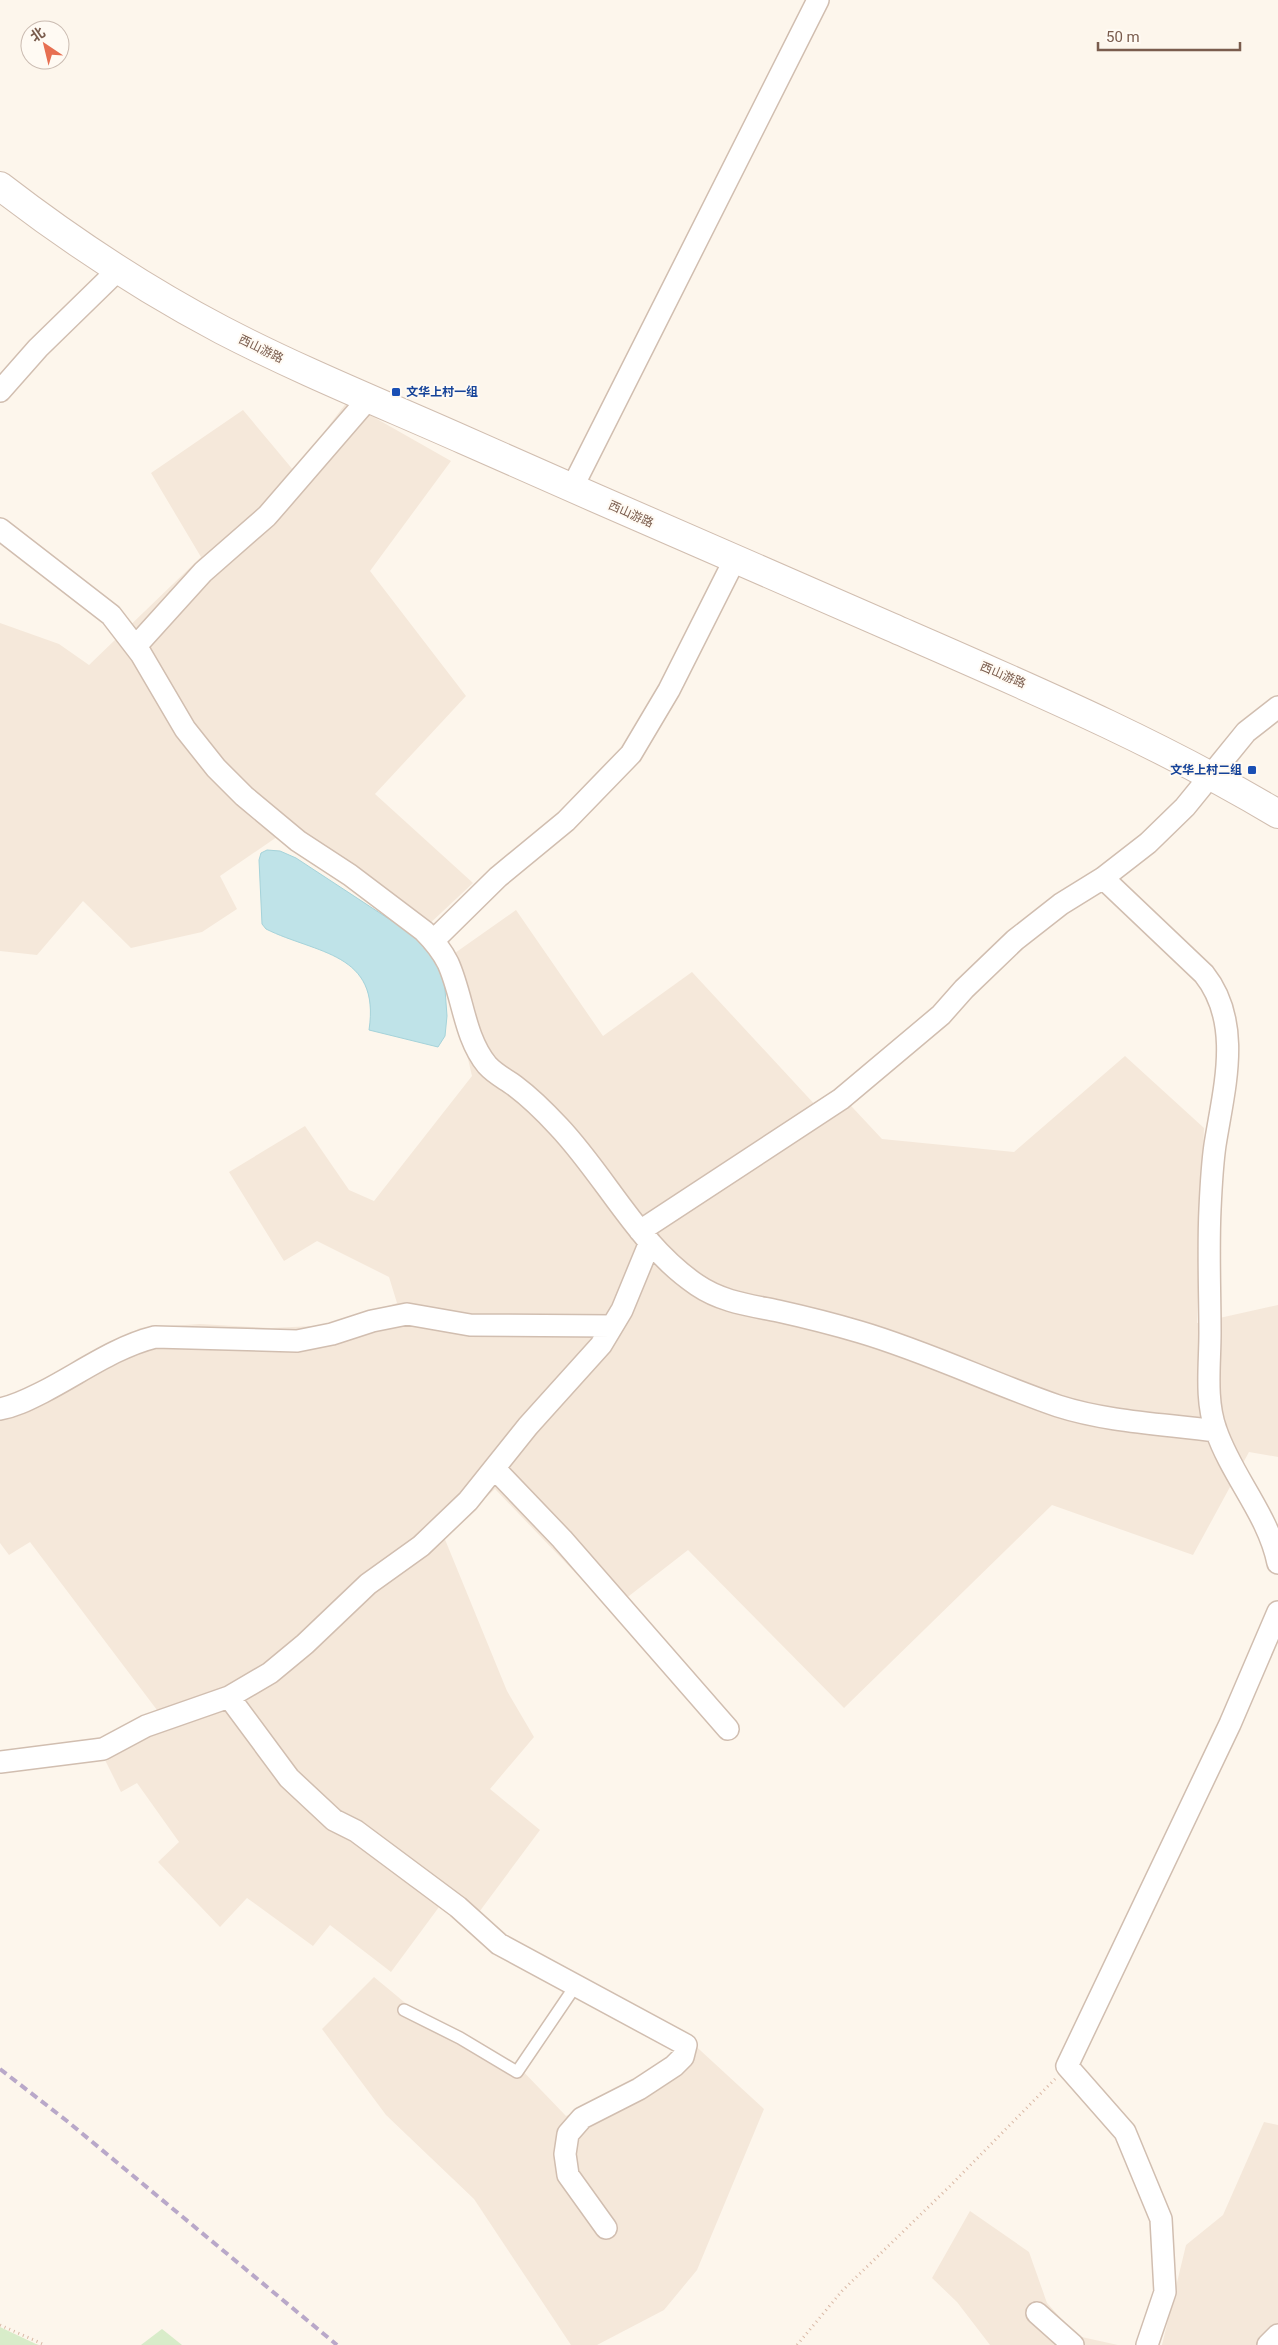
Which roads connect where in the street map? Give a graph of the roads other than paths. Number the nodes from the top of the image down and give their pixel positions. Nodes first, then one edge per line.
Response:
1 (818, 0) edge
2 (0, 186) edge
3 (118, 270) junction
4 (0, 391) edge
5 (369, 398) junction
6 (572, 488) junction
7 (0, 529) edge
8 (735, 559) junction
9 (136, 646) junction
10 (1278, 707) edge
11 (1210, 775) junction
12 (1278, 814) edge
13 (1104, 878) junction
14 (433, 940) junction
15 (645, 1237) junction
16 (612, 1326) junction
17 (0, 1409) edge
18 (1216, 1431) junction
19 (495, 1469) junction
20 (1278, 1563) edge
21 (1278, 1612) edge
22 (229, 1697) junction
23 (728, 1729) dead end
24 (0, 1762) edge
25 (576, 1985) junction
26 (404, 2010) dead end
27 (606, 2228) dead end
28 (1038, 2313) dead end
29 (1278, 2335) edge
30 (1073, 2345) edge
31 (1147, 2345) edge
32 (1268, 2345) edge

1 - 6 street
2 - 3 street, 西山游路
3 - 4 street
3 - 5 street, 西山游路
5 - 6 street, 西山游路
5 - 9 street
6 - 8 street, 西山游路
7 - 9 street
8 - 11 street, 西山游路
8 - 14 street
9 - 14 street
10 - 11 street
11 - 12 street, 西山游路
11 - 13 street
13 - 15 street
13 - 18 street
14 - 15 street
15 - 16 street
15 - 18 street
16 - 17 street
16 - 19 street
18 - 20 street
19 - 22 street
19 - 23 street
21 - 31 street
22 - 24 street
22 - 25 street
25 - 26 lane
25 - 27 street
28 - 30 street
29 - 32 street

